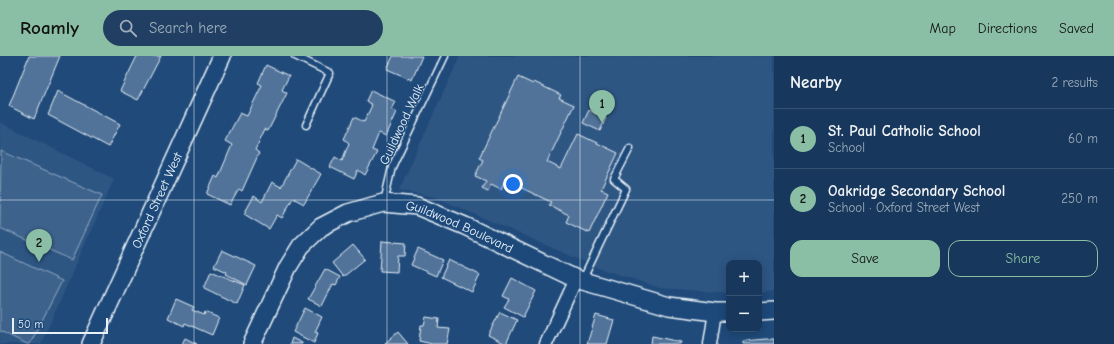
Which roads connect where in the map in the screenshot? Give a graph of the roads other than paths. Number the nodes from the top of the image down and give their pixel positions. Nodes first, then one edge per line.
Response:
1 (222, 56) edge
2 (295, 56) edge
3 (444, 56) edge
4 (306, 125) dead end
5 (630, 148) dead end
6 (383, 203) junction
7 (579, 280) junction
8 (774, 311) edge
9 (722, 312) edge
10 (762, 312) edge
11 (91, 344) edge
12 (252, 344) edge
13 (546, 344) edge
14 (710, 344) edge

1 - 11 street, Oxford Street West
2 - 4 lane
3 - 6 lane, Guildwood Walk
5 - 7 lane
6 - 7 street, Guildwood Boulevard
6 - 12 street, Guildwood Boulevard
7 - 9 street, Guildwood Boulevard
7 - 13 street
8 - 10 street
9 - 14 street

